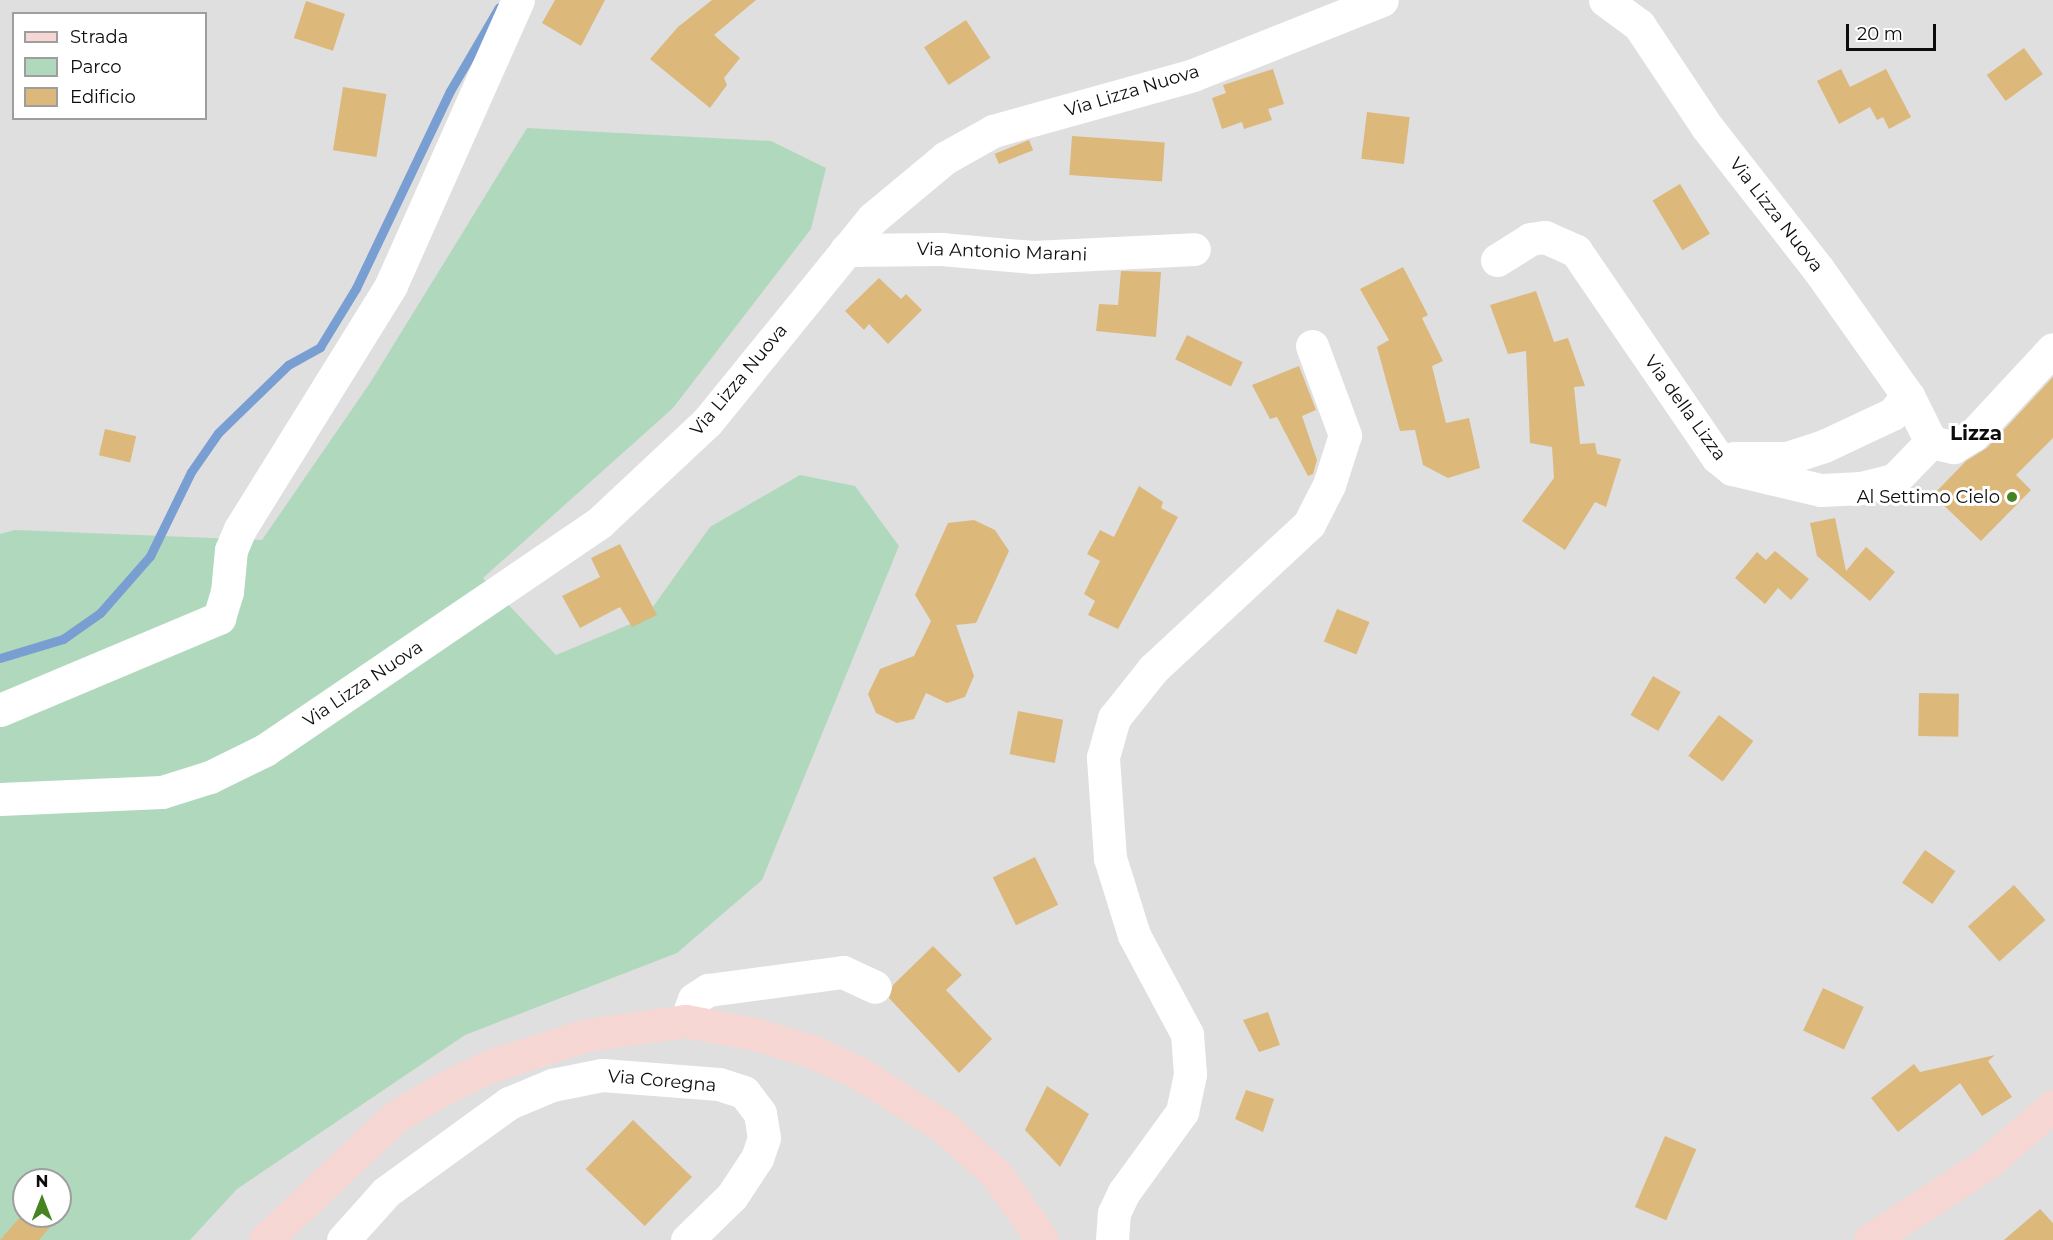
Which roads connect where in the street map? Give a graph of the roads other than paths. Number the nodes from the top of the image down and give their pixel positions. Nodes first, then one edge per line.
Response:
1 (518, 0) edge
2 (1382, 0) edge
3 (1605, 0) edge
4 (1194, 249) dead end
5 (846, 250) junction
6 (1497, 260) dead end
7 (1312, 346) dead end
8 (2053, 349) edge
9 (1908, 396) junction
10 (1931, 442) junction
11 (1717, 457) junction
12 (0, 710) edge
13 (0, 799) edge
14 (875, 987) dead end
15 (686, 1021) junction
16 (2053, 1106) edge
17 (265, 1240) edge
18 (343, 1240) edge
19 (687, 1240) edge
20 (1042, 1240) edge
21 (1113, 1240) edge
22 (1870, 1240) edge

1 - 12 street
2 - 5 street, Via Lizza Nuova
3 - 9 street, Via Lizza Nuova
4 - 5 street, Via Antonio Marani
5 - 13 street, Via Lizza Nuova
6 - 11 street, Via della Lizza
7 - 21 street
8 - 10 street
9 - 10 street, Via Lizza Nuova
9 - 11 street
10 - 11 street, Via della Lizza
14 - 15 street
15 - 17 main road
15 - 20 main road
16 - 22 main road
18 - 19 street, Via Coregna

